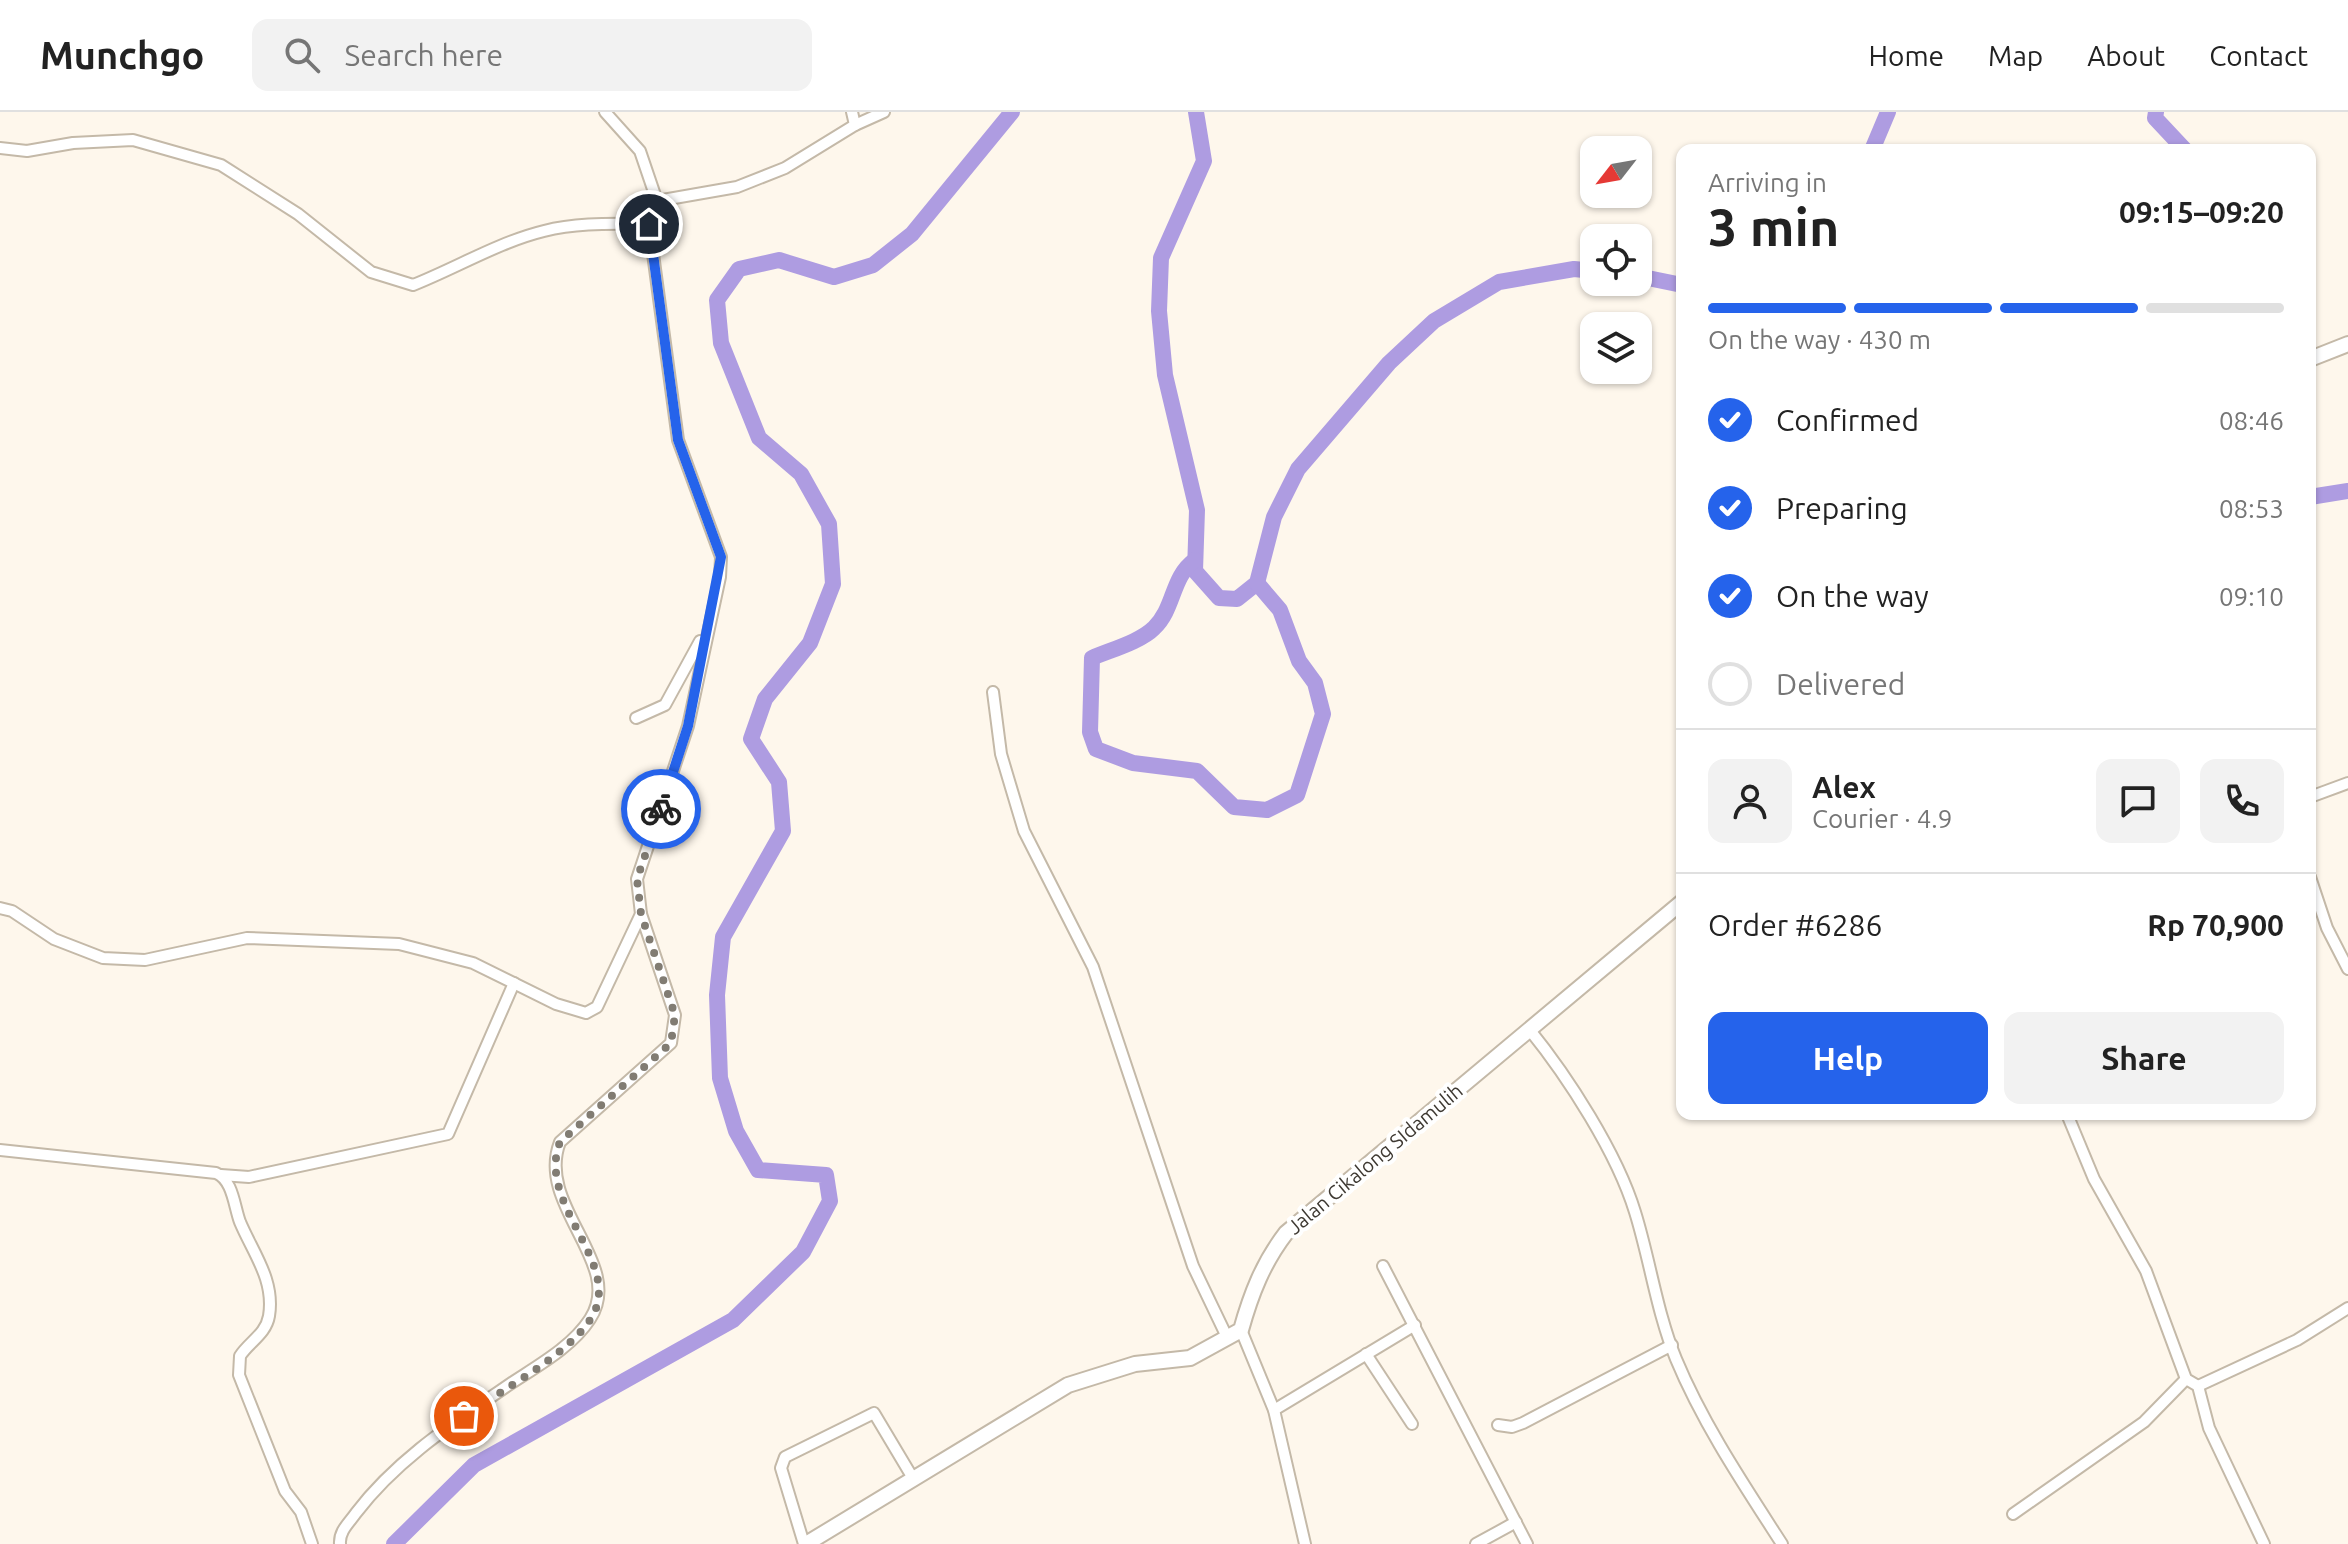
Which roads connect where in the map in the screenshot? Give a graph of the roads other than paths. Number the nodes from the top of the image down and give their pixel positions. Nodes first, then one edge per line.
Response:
1 (605, 112) edge
2 (852, 112) edge
3 (884, 112) edge
4 (855, 125) junction
5 (0, 148) edge
6 (657, 201) junction
7 (649, 224) junction
8 (2348, 344) edge
9 (2316, 357) edge
10 (712, 606) junction
11 (993, 692) dead end
12 (636, 718) dead end
13 (2348, 783) edge
14 (2316, 795) edge
15 (2316, 895) edge
16 (1676, 907) edge
17 (0, 908) edge
18 (641, 914) junction
19 (2348, 969) edge
20 (514, 983) junction
21 (1529, 1029) junction
22 (2069, 1120) edge
23 (0, 1150) edge
24 (221, 1175) junction
25 (1383, 1266) dead end
26 (2348, 1308) edge
27 (1415, 1325) junction
28 (1234, 1334) junction
29 (1672, 1345) junction
30 (1366, 1354) junction
31 (2186, 1379) junction
32 (2198, 1386) junction
33 (1274, 1410) junction
34 (1412, 1424) dead end
35 (1498, 1425) dead end
36 (914, 1480) junction
37 (2013, 1514) dead end
38 (1516, 1522) junction
39 (312, 1544) edge
40 (340, 1544) edge
41 (805, 1544) edge
42 (1305, 1544) edge
43 (1476, 1544) edge
44 (1527, 1544) edge
45 (1782, 1544) edge
46 (2264, 1544) edge

1 - 6 street
2 - 4 street
3 - 4 street
4 - 6 street
5 - 7 street
6 - 7 street
7 - 10 street
8 - 9 street
10 - 12 street
10 - 18 street
11 - 28 street
13 - 14 street
15 - 19 street
16 - 21 street, Jalan Cikalong SIdamulih
17 - 20 street
18 - 20 street
18 - 40 street
20 - 24 street
21 - 28 street, Jalan Cikalong SIdamulih
21 - 29 street
22 - 31 street
23 - 24 street
24 - 39 street
25 - 27 street
26 - 32 street
27 - 30 street
27 - 38 street
28 - 33 street
28 - 36 street
29 - 35 street
29 - 45 street
30 - 33 street
30 - 34 street
31 - 32 street
31 - 37 street
32 - 46 street
33 - 42 street
36 - 41 street
36 - 41 street
38 - 43 street
38 - 44 street

